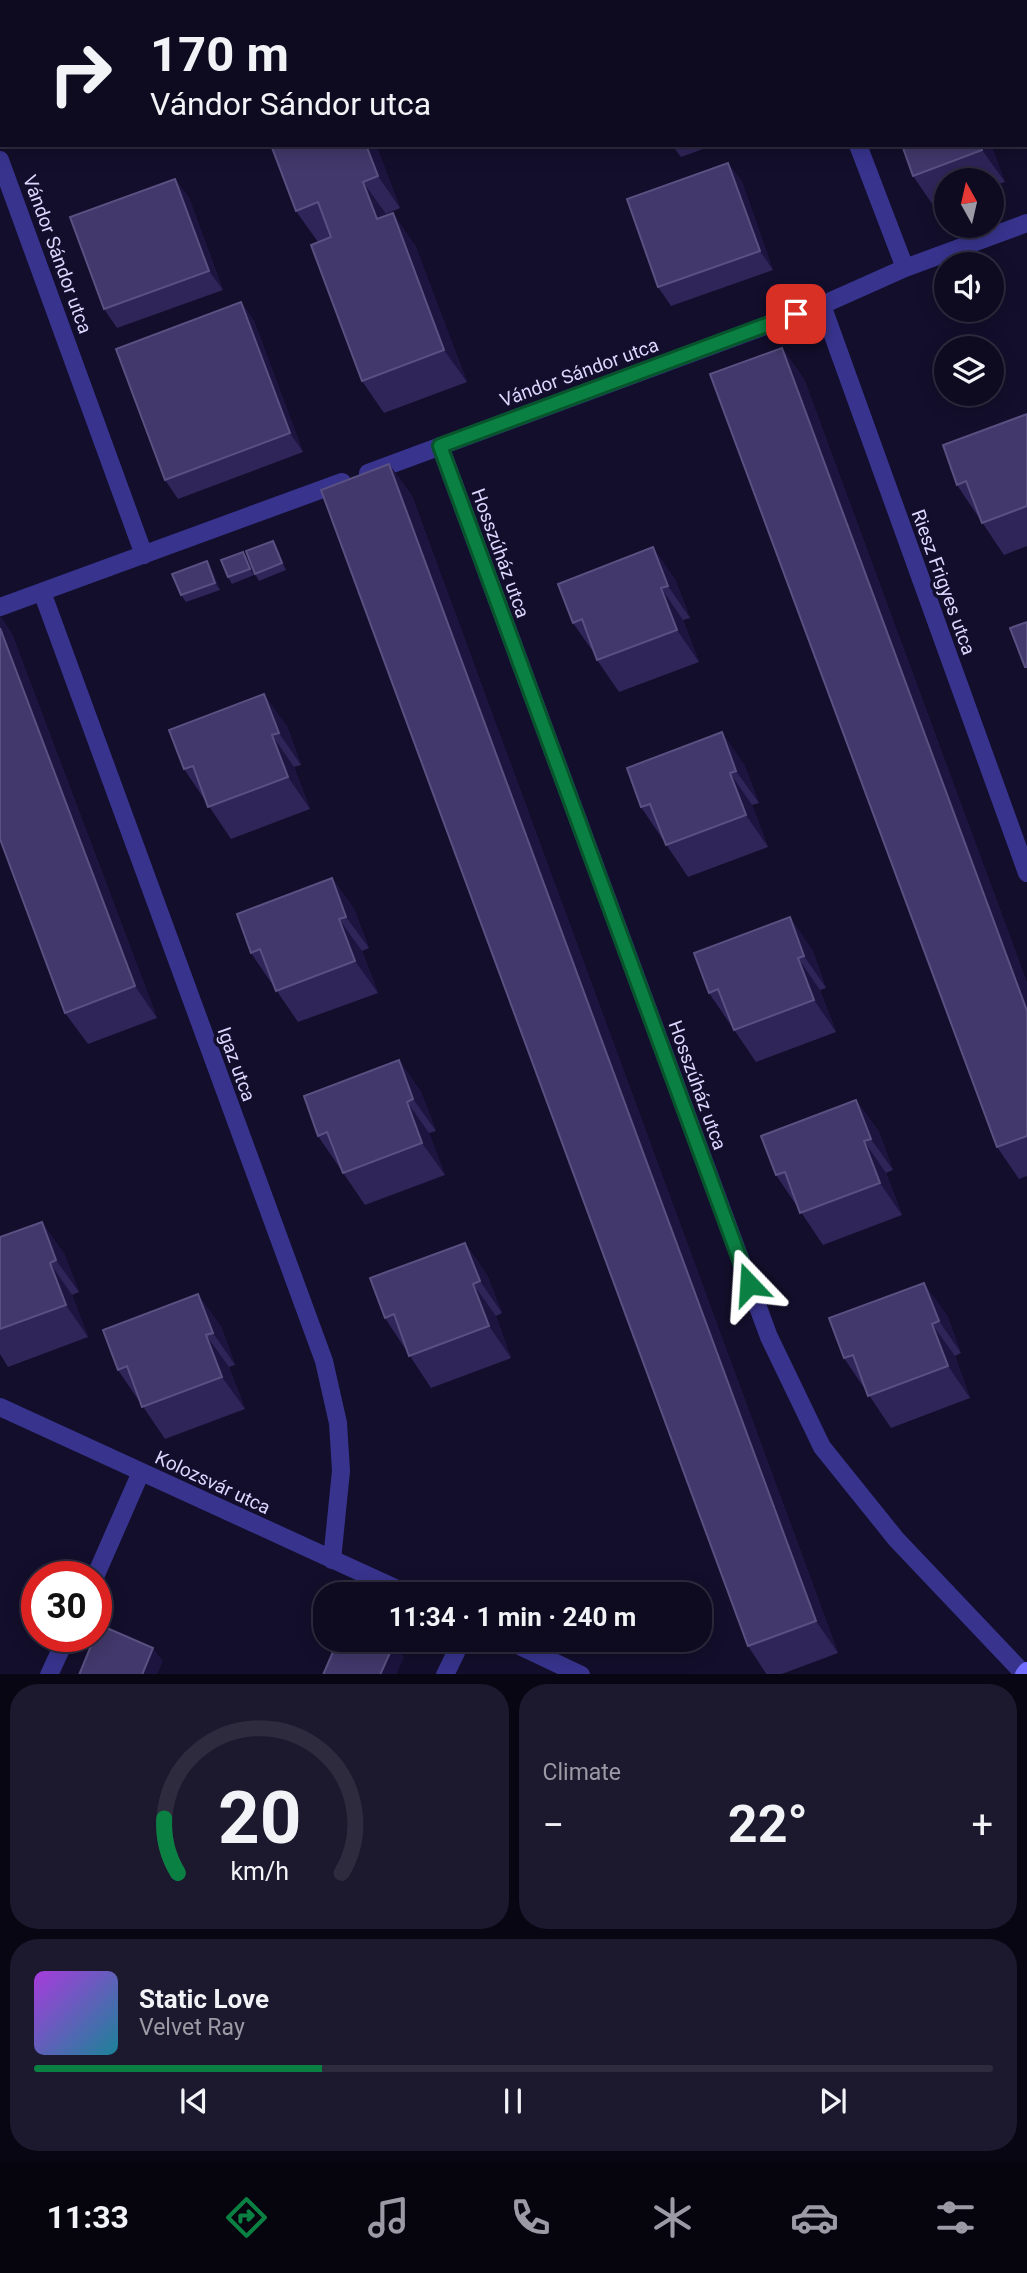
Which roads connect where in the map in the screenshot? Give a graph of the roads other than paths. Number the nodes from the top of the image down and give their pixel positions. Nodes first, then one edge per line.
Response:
1 (859, 147) edge
2 (2, 162) edge
3 (1027, 223) edge
4 (905, 268) junction
5 (822, 305) junction
6 (440, 446) junction
7 (144, 555) junction
8 (42, 592) junction
9 (0, 607) edge
10 (1027, 873) edge
11 (0, 1407) edge
12 (141, 1472) junction
13 (332, 1560) junction
14 (102, 1561) edge
15 (381, 1582) edge
16 (60, 1652) edge
17 (456, 1652) edge
18 (532, 1652) edge
19 (1025, 1673) edge
20 (49, 1674) edge
21 (445, 1674) edge
22 (579, 1674) edge

1 - 4 street
2 - 7 street, Vándor Sándor utca
3 - 4 street, Vándor Sándor utca
4 - 5 street, Vándor Sándor utca
5 - 6 street, Vándor Sándor utca
5 - 10 street, Riesz Frigyes utca
6 - 7 street, Vándor Sándor utca
6 - 19 street, Hosszúház utca
7 - 8 street, Vándor Sándor utca
8 - 9 street, Vándor Sándor utca
8 - 13 street, Igaz utca
11 - 12 street, Kolozsvár utca
12 - 13 street, Kolozsvár utca
12 - 14 street
13 - 15 street, Kolozsvár utca
16 - 20 street
17 - 21 street
18 - 22 street

